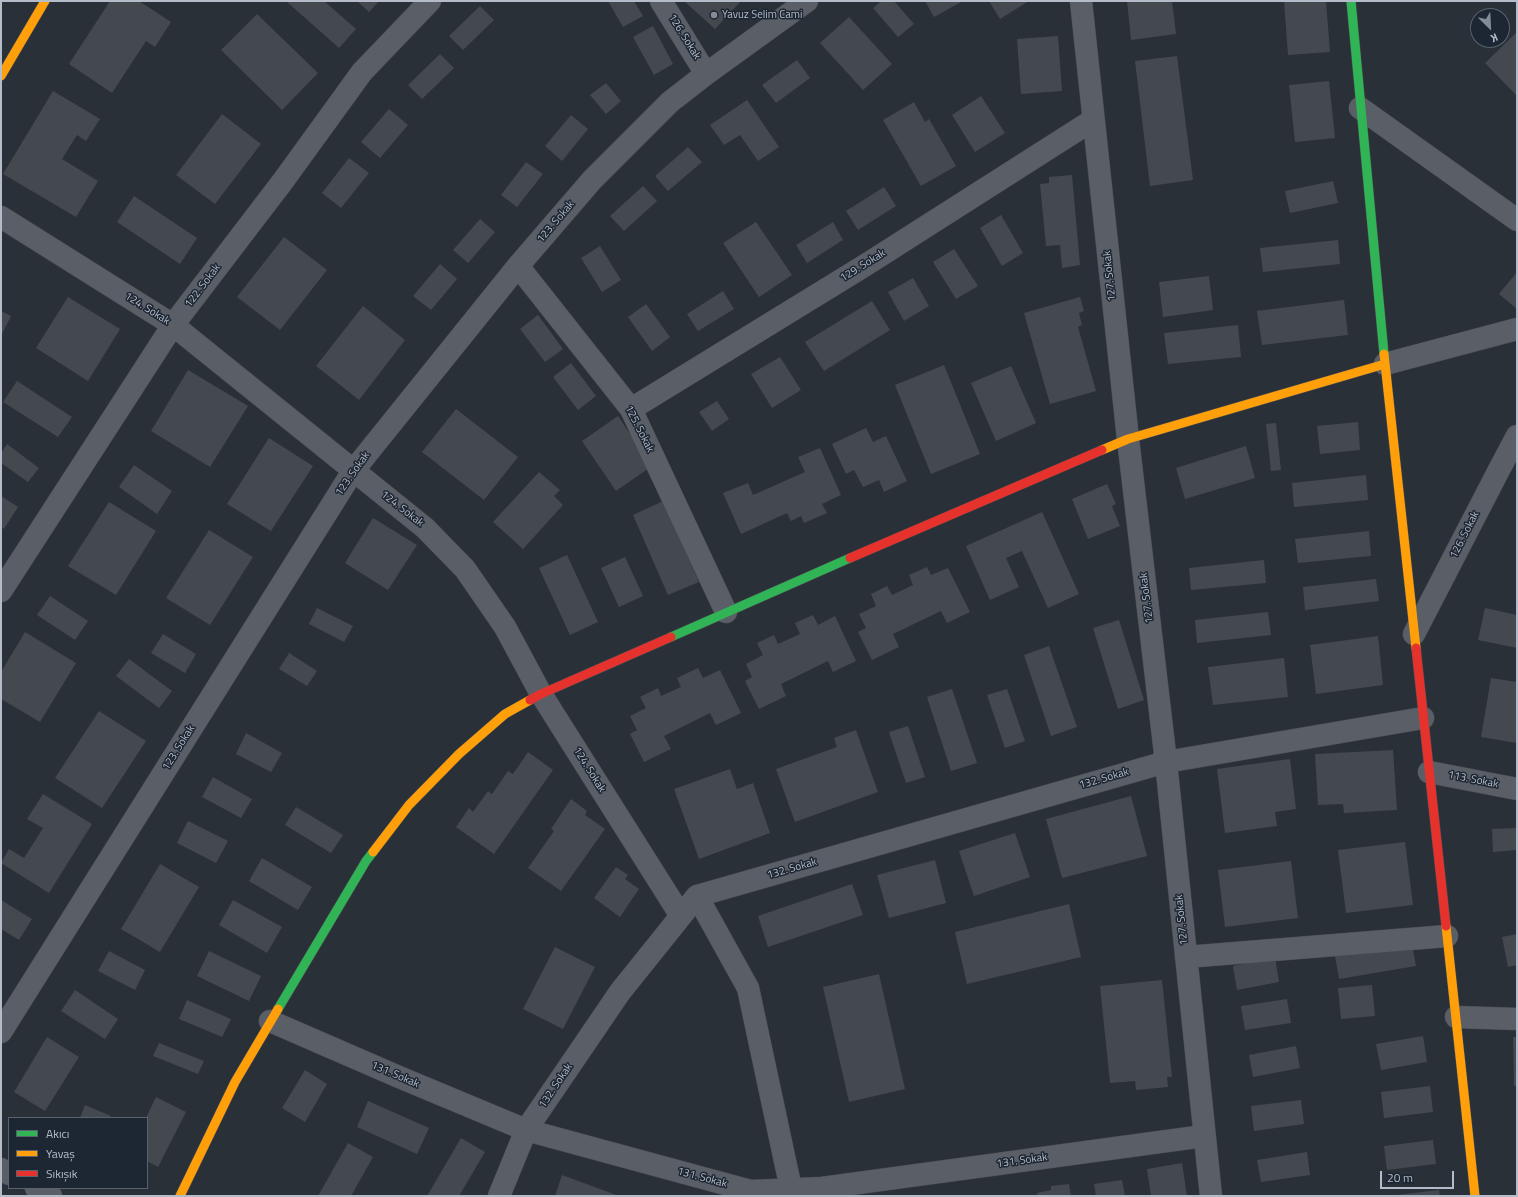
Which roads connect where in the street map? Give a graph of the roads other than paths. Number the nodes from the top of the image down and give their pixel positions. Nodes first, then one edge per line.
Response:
1 (45, 1) edge
2 (430, 1) edge
3 (661, 1) edge
4 (807, 1) edge
5 (1081, 1) edge
6 (1351, 1) edge
7 (706, 74) junction
8 (1, 76) edge
9 (1360, 108) junction
10 (1094, 120) junction
11 (1, 217) edge
12 (1517, 220) edge
13 (518, 266) junction
14 (173, 325) junction
15 (1517, 329) edge
16 (1385, 364) junction
17 (631, 409) junction
18 (1517, 436) edge
19 (1128, 439) junction
20 (353, 471) junction
21 (1, 591) edge
22 (726, 612) junction
23 (1414, 634) junction
24 (541, 694) junction
25 (1423, 718) junction
26 (1166, 762) junction
27 (1429, 772) junction
28 (1517, 789) edge
29 (698, 896) junction
30 (681, 916) junction
31 (1446, 936) junction
32 (1186, 957) junction
33 (1456, 1017) junction
34 (1517, 1019) edge
35 (270, 1021) junction
36 (1, 1032) edge
37 (526, 1130) junction
38 (1204, 1136) junction
39 (38, 1189) edge
40 (791, 1190) junction
41 (822, 1192) edge
42 (51, 1196) edge
43 (180, 1196) edge
44 (499, 1196) edge
45 (1211, 1196) edge
46 (1475, 1196) edge

1 - 8 street
2 - 14 street, 122. Sokak
3 - 7 street, 126. Sokak
4 - 7 street, 123. Sokak
5 - 10 street, 127. Sokak
6 - 9 street
7 - 13 street, 123. Sokak
9 - 12 street
9 - 16 street
10 - 17 street, 129. Sokak
10 - 19 street, 127. Sokak
11 - 14 street, 124. Sokak
13 - 17 street, 125. Sokak
13 - 20 street, 123. Sokak
14 - 20 street, 124. Sokak
14 - 21 street, 122. Sokak
15 - 16 street
16 - 19 street
16 - 23 street
17 - 22 street, 125. Sokak
18 - 23 street, 126. Sokak
19 - 22 street
19 - 26 street, 127. Sokak
20 - 24 street, 124. Sokak
20 - 36 street, 123. Sokak
22 - 24 street
23 - 25 street
24 - 30 street, 124. Sokak
24 - 35 street
25 - 26 street, 132. Sokak
25 - 27 street
26 - 29 street, 132. Sokak
26 - 32 street, 127. Sokak
27 - 28 street, 113. Sokak
27 - 31 street
29 - 30 street, 132. Sokak
29 - 40 street
30 - 37 street, 132. Sokak
31 - 32 street
31 - 33 street
32 - 38 street, 127. Sokak
33 - 34 street
33 - 46 street
35 - 37 street, 131. Sokak
35 - 43 street
37 - 40 street, 131. Sokak
37 - 44 street, 132. Sokak
38 - 41 street, 131. Sokak
38 - 45 street, 127. Sokak
39 - 42 street
40 - 41 street, 131. Sokak

